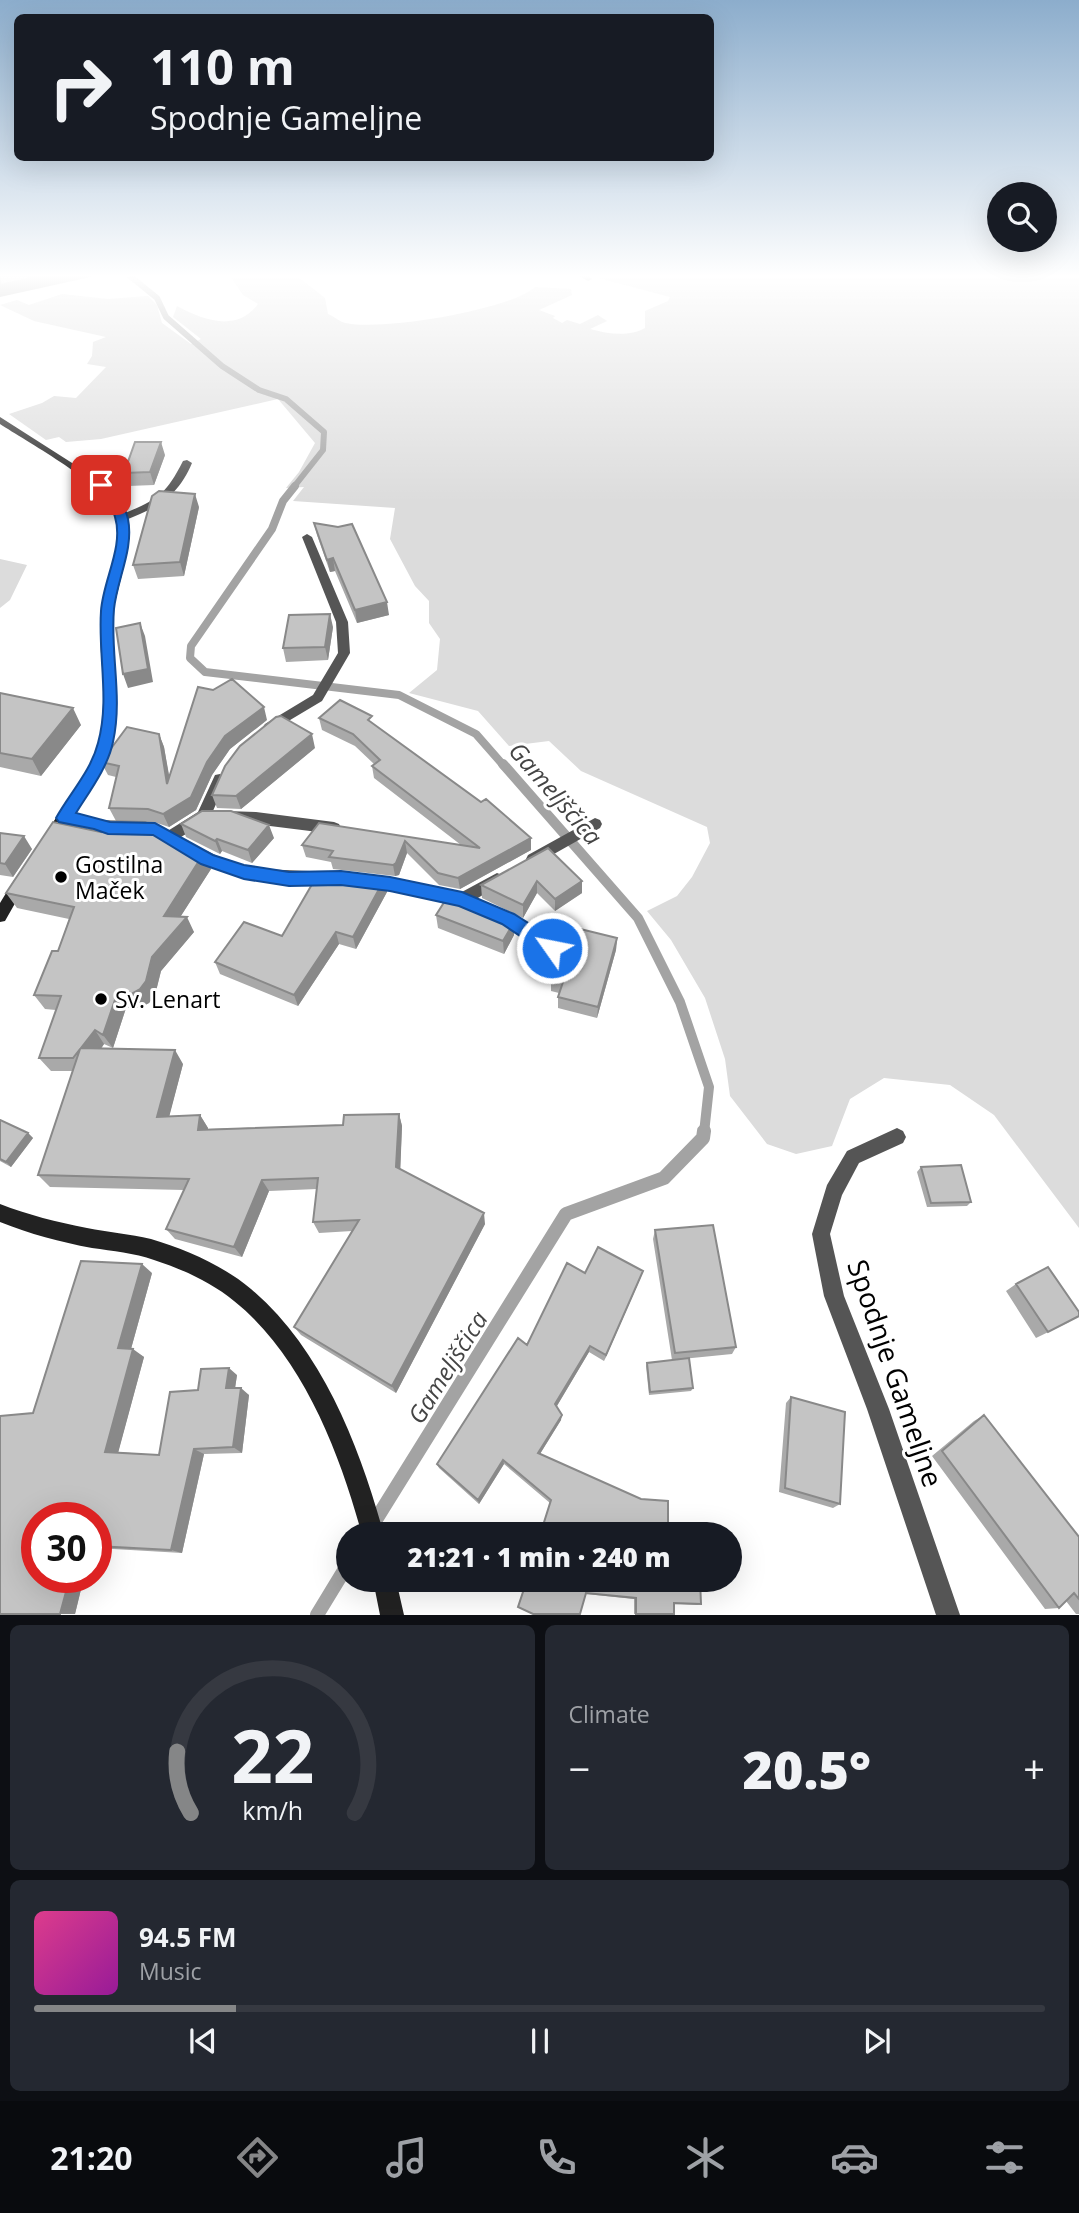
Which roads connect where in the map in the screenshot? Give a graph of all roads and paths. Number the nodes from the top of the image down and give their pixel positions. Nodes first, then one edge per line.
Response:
1 (0, 420) edge
2 (187, 463) dead end
3 (122, 518) junction
4 (307, 537) dead end
5 (258, 737) edge
6 (229, 765) edge
7 (204, 816) junction
8 (64, 818) junction
9 (589, 827) dead end
10 (351, 831) edge
11 (171, 836) junction
12 (42, 850) edge
13 (27, 873) edge
14 (462, 899) junction
15 (0, 916) edge
16 (552, 948) dead end
17 (897, 1138) dead end
18 (0, 1213) edge
19 (370, 1522) edge
20 (948, 1615) edge

1 - 3 street
2 - 3 street
3 - 8 street
4 - 5 street
6 - 7 street
7 - 10 street
7 - 11 street
8 - 11 street
8 - 12 street
9 - 14 street
11 - 14 street
13 - 15 street
14 - 16 street
17 - 20 street, Spodnje Gameljne
18 - 19 street

